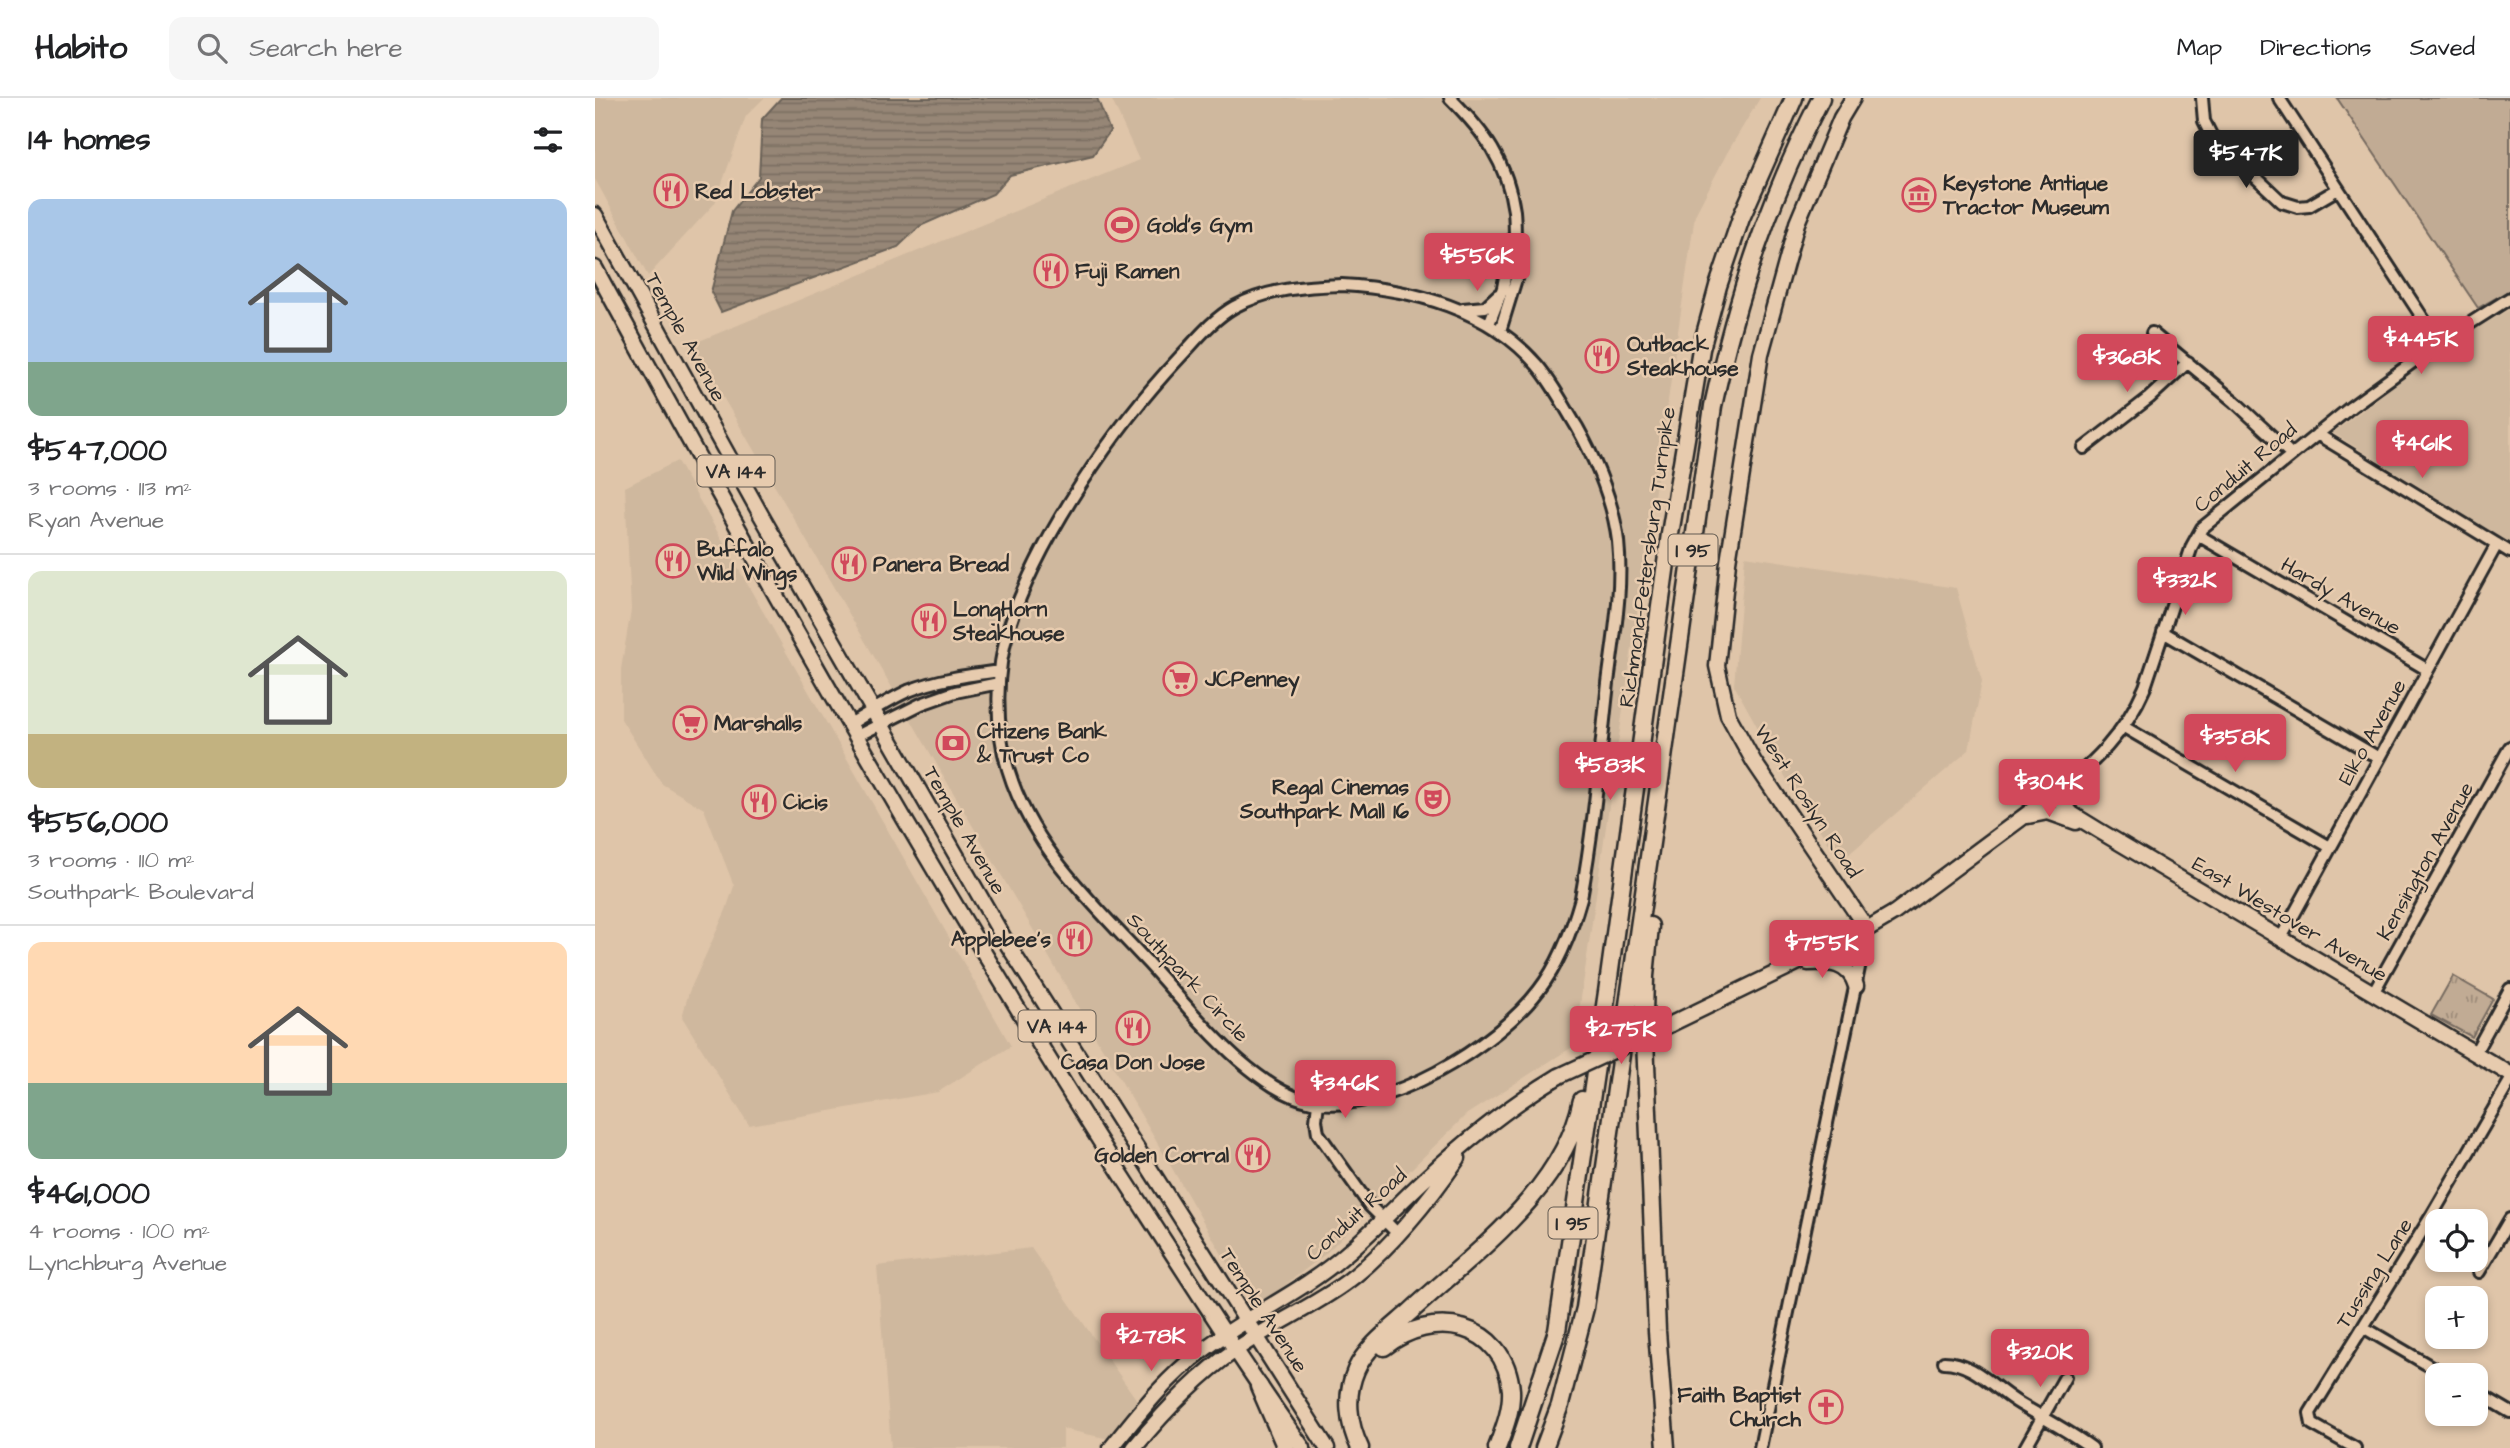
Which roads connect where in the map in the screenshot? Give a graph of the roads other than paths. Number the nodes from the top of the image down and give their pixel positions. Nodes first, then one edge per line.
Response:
1 (1450, 98) edge
2 (1794, 98) edge
3 (1821, 98) edge
4 (1853, 98) edge
5 (2202, 98) edge
6 (2279, 98) edge
7 (2338, 189) junction
8 (595, 215) edge
9 (1515, 252) junction
10 (595, 268) edge
11 (1503, 288) junction
12 (2510, 298) edge
13 (1457, 309) junction
14 (1489, 324) junction
15 (1500, 331) junction
16 (2152, 332) dead end
17 (2439, 343) junction
18 (2188, 362) junction
19 (2317, 434) junction
20 (2084, 448) dead end
21 (2291, 454) junction
22 (2198, 534) junction
23 (2497, 544) junction
24 (2510, 552) edge
25 (2163, 632) junction
26 (2428, 670) junction
27 (1000, 671) junction
28 (999, 684) junction
29 (872, 712) junction
30 (880, 726) junction
31 (2124, 727) junction
32 (853, 730) junction
33 (2510, 747) edge
34 (2379, 758) junction
35 (2054, 794) junction
36 (1657, 806) junction
37 (2023, 817) junction
38 (2098, 830) junction
39 (2330, 847) junction
40 (1867, 929) junction
41 (2280, 938) junction
42 (1799, 964) junction
43 (1856, 986) junction
44 (2510, 989) edge
45 (1607, 992) junction
46 (2373, 993) junction
47 (2475, 1053) junction
48 (2510, 1074) edge
49 (2510, 1081) edge
50 (1318, 1103) junction
51 (1469, 1143) junction
52 (2510, 1219) edge
53 (1383, 1220) junction
54 (1397, 1233) junction
55 (2488, 1257) edge
56 (1245, 1320) junction
57 (2363, 1327) junction
58 (1224, 1334) junction
59 (1255, 1337) junction
60 (1235, 1350) junction
61 (1944, 1362) dead end
62 (2425, 1363) edge
63 (2065, 1377) dead end
64 (1259, 1386) junction
65 (2488, 1399) edge
66 (2510, 1412) edge
67 (2043, 1416) junction
68 (1111, 1448) edge
69 (1134, 1448) edge
70 (1286, 1448) edge
71 (1303, 1448) edge
72 (1327, 1448) edge
73 (1360, 1448) edge
74 (1369, 1448) edge
75 (1497, 1448) edge
76 (1518, 1448) edge
77 (1544, 1448) edge
78 (1666, 1448) edge
79 (1760, 1448) edge
80 (2025, 1448) edge
81 (2092, 1448) edge
82 (2355, 1448) edge

1 - 9 street
2 - 45 highway, Richmond-Petersburg Turnpike / I 95
3 - 36 highway, I 95
4 - 40 main road, West Roslyn Road
5 - 7 street
6 - 7 street
7 - 17 street
8 - 29 main road, Temple Avenue / VA 144
9 - 11 street
9 - 15 street
10 - 32 main road, VA 144
11 - 13 street
11 - 14 street
12 - 17 street, Conduit Road
13 - 14 street, Southpark Circle
13 - 27 street, Southpark Circle
14 - 15 street, Southpark Circle
15 - 50 street, Southpark Circle
16 - 18 street
17 - 19 street, Conduit Road
18 - 20 street
18 - 21 street
19 - 21 street, Conduit Road
19 - 23 street
21 - 22 street, Conduit Road
22 - 25 street, Conduit Road
22 - 26 street, Hardy Avenue
23 - 24 street
23 - 26 street, Elko Avenue
25 - 31 street, Conduit Road
25 - 34 street
26 - 34 street, Elko Avenue
27 - 28 street, Southpark Circle
27 - 29 street
28 - 30 street
28 - 50 street, Southpark Circle
29 - 30 main road, Temple Avenue / VA 144
29 - 32 street
30 - 32 street
30 - 56 main road, Temple Avenue / VA 144
31 - 35 street, Conduit Road
31 - 39 street
32 - 58 main road, VA 144
33 - 46 street, Kensington Avenue
34 - 39 street, Elko Avenue
35 - 37 main road, Conduit Road
35 - 38 main road, East Westover Avenue
36 - 77 highway, I 95
36 - 78 highway
37 - 38 main road
37 - 40 main road, Conduit Road
38 - 41 main road, East Westover Avenue
39 - 41 street, Elko Avenue
40 - 42 main road, Conduit Road
40 - 43 street
41 - 46 main road, East Westover Avenue
42 - 43 main road
42 - 51 main road, Conduit Road, bridge
43 - 79 street
44 - 47 street
45 - 73 highway
45 - 76 highway, Richmond-Petersburg Turnpike / I 95
46 - 47 main road, East Westover Avenue
47 - 48 main road, East Westover Avenue
49 - 57 street, Tussing Lane
50 - 53 street
51 - 53 main road, Conduit Road
51 - 54 main road, Conduit Road
52 - 55 street
53 - 54 street
53 - 56 main road, Conduit Road
54 - 59 main road, Conduit Road
56 - 58 main road, Conduit Road
56 - 59 main road, Temple Avenue / VA 144
57 - 62 street
57 - 82 street, Tussing Lane
58 - 60 main road, VA 144
58 - 68 main road, Conduit Road
59 - 60 main road, Conduit Road
59 - 72 main road, Temple Avenue / VA 144
60 - 64 main road, VA 144
60 - 69 main road, Conduit Road
61 - 67 street
63 - 67 street
64 - 70 highway
64 - 71 main road, VA 144
65 - 66 street
67 - 80 street
67 - 81 street
74 - 75 highway

